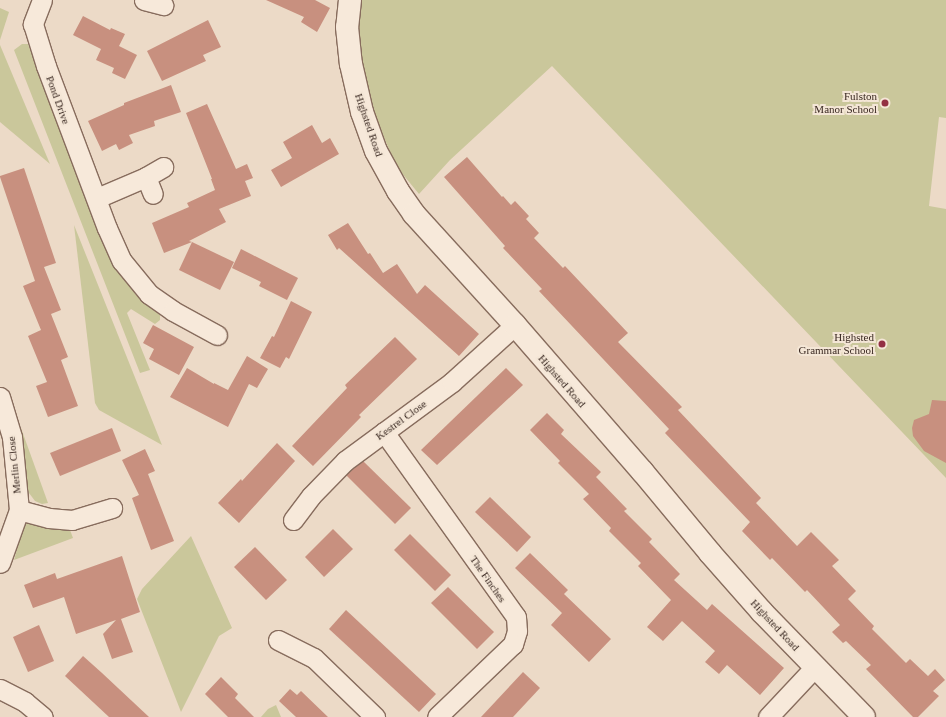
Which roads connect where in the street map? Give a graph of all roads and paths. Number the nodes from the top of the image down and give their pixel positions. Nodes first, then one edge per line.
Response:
1 (42, 0) edge
2 (144, 0) edge
3 (350, 0) edge
4 (163, 5) dead end
5 (163, 166) dead end
6 (97, 198) junction
7 (515, 325) junction
8 (218, 335) dead end
9 (0, 397) edge
10 (384, 432) junction
11 (112, 508) dead end
12 (19, 510) junction
13 (293, 520) dead end
14 (0, 563) edge
15 (278, 640) dead end
16 (815, 667) junction
17 (0, 689) edge
18 (43, 717) edge
19 (375, 717) edge
20 (437, 717) edge
21 (768, 717) edge
22 (864, 717) edge

1 - 6 street, Pond Drive
2 - 4 street
3 - 7 street, Highsted Road
5 - 6 street
6 - 8 street, Pond Drive
7 - 10 street, Kestrel Close
7 - 16 street, Highsted Road
9 - 12 street, Merlin Close
10 - 13 street, Kestrel Close
10 - 20 street, The Finches
11 - 12 street
12 - 14 street, Merlin Close
15 - 19 street
16 - 21 street
16 - 22 street, Highsted Road
17 - 18 street

